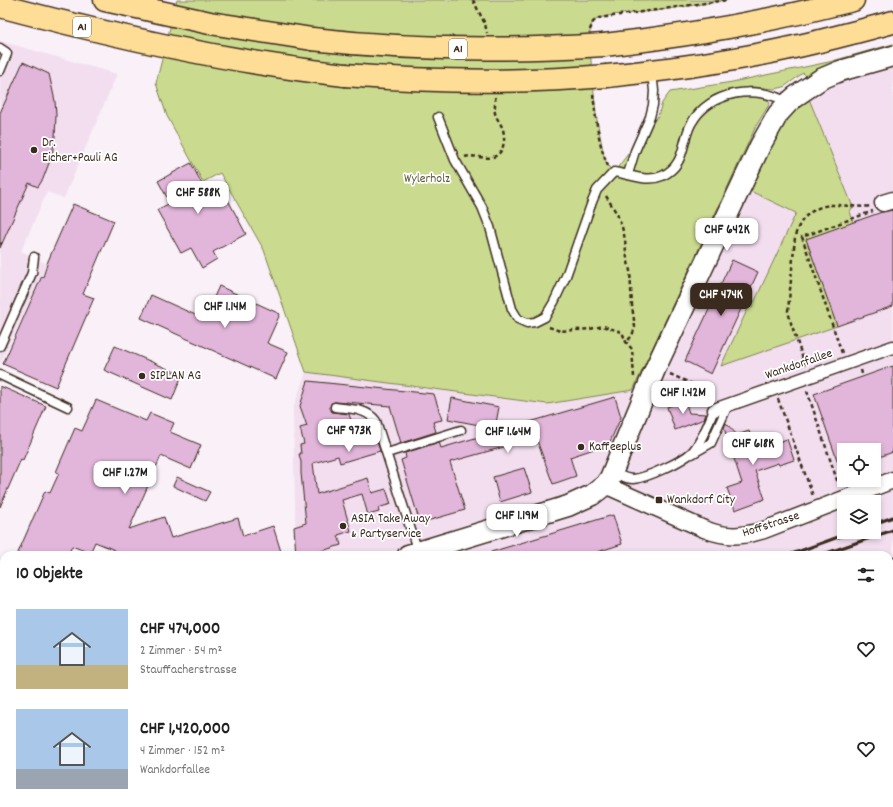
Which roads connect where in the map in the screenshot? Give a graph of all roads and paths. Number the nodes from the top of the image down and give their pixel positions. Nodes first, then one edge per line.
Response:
1 (105, 0) edge
2 (473, 0) edge
3 (853, 0) edge
4 (0, 6) edge
5 (893, 22) edge
6 (485, 24) dead end
7 (0, 48) edge
8 (893, 56) edge
9 (0, 71) edge
10 (652, 71) junction
11 (788, 102) junction
12 (438, 117) dead end
13 (499, 121) dead end
14 (455, 160) junction
15 (628, 174) junction
16 (598, 190) junction
17 (888, 202) edge
18 (34, 257) dead end
19 (535, 322) junction
20 (626, 342) junction
21 (0, 346) edge
22 (893, 347) edge
23 (846, 364) junction
24 (633, 365) dead end
25 (656, 367) junction
26 (0, 375) edge
27 (806, 378) junction
28 (774, 389) junction
29 (728, 405) junction
30 (68, 407) dead end
31 (335, 407) dead end
32 (714, 410) junction
33 (461, 430) dead end
34 (387, 453) junction
35 (683, 459) junction
36 (608, 479) junction
37 (893, 480) edge
38 (843, 495) edge
39 (854, 495) edge
40 (837, 502) edge
41 (818, 509) junction
42 (412, 551) edge
43 (423, 551) edge

1 - 3 highway, A1, bridge
2 - 6 path
4 - 10 highway, A1, bridge
5 - 10 highway, A1
7 - 9 lane
8 - 11 street
10 - 15 lane
11 - 15 lane
11 - 25 street
12 - 14 lane
13 - 14 path
14 - 19 lane
15 - 16 lane
16 - 19 lane
16 - 20 path
17 - 23 path
17 - 27 path
18 - 21 lane
19 - 20 path
20 - 24 path
22 - 23 street, Wankdorfallee
23 - 27 street, Wankdorfallee
25 - 32 path
25 - 36 street
26 - 30 lane
27 - 28 street, Wankdorfallee
27 - 38 path
28 - 29 street, Wankdorfallee
28 - 41 path
29 - 32 street, Wankdorfallee
29 - 35 lane
31 - 34 lane
32 - 35 lane
33 - 34 lane
34 - 42 lane
35 - 36 lane
36 - 41 street, Hoffstrasse
36 - 43 street
37 - 39 street, Hoffstrasse
40 - 41 street, Hoffstrasse

